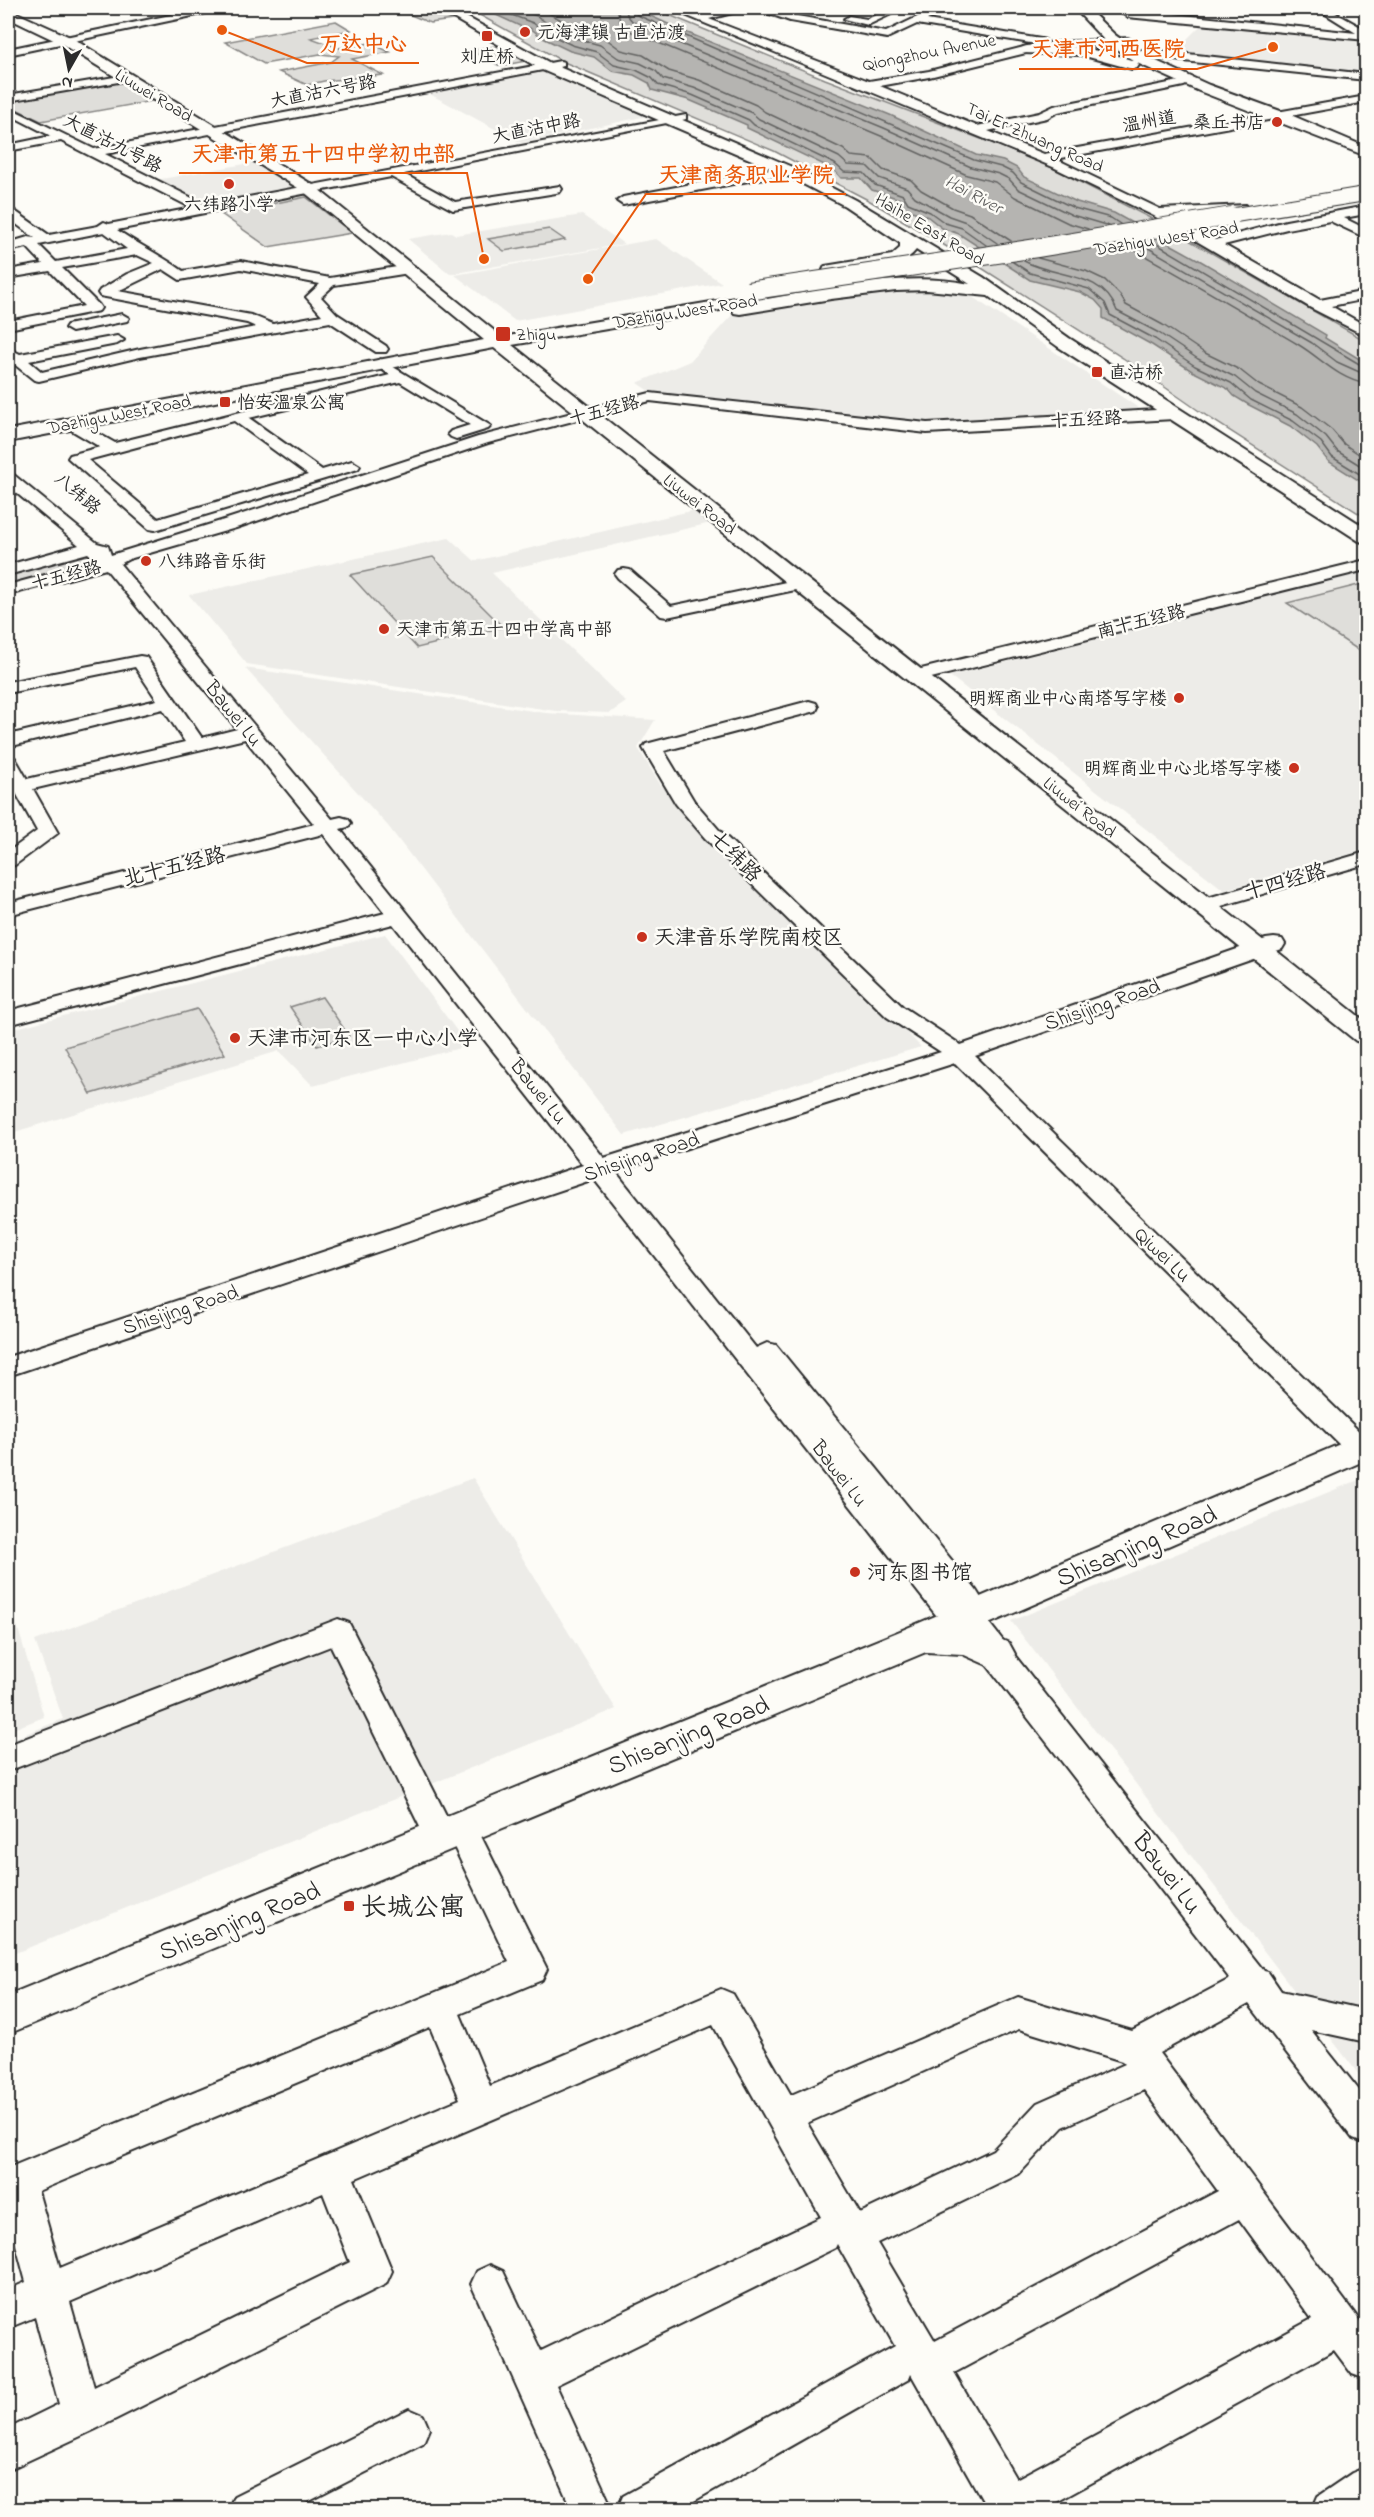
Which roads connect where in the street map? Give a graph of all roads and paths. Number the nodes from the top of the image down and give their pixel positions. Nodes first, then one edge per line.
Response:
1 (216, 8) edge
2 (442, 8) edge
3 (457, 8) edge
4 (659, 8) edge
5 (673, 8) edge
6 (740, 8) edge
7 (778, 8) edge
8 (848, 8) edge
9 (899, 8) edge
10 (943, 8) edge
11 (1080, 8) edge
12 (1121, 8) edge
13 (818, 9) dead end
14 (1325, 10) edge
15 (1348, 13) dead end
16 (886, 14) junction
17 (11, 15) edge
18 (1269, 16) dead end
19 (837, 17) junction
20 (700, 18) junction
21 (1224, 18) junction
22 (916, 21) junction
23 (1089, 23) edge
24 (821, 24) junction
25 (1366, 36) edge
26 (69, 40) junction
27 (1044, 43) junction
28 (1125, 44) junction
29 (1028, 50) junction
30 (8, 52) edge
31 (554, 66) junction
32 (1366, 77) edge
33 (126, 78) junction
34 (862, 82) junction
35 (1184, 83) junction
36 (1204, 88) junction
37 (8, 98) edge
38 (1366, 99) edge
39 (1343, 103) junction
40 (8, 110) edge
41 (1366, 112) edge
42 (1281, 116) junction
43 (674, 117) junction
44 (218, 129) junction
45 (976, 130) junction
46 (61, 138) junction
47 (8, 148) edge
48 (1366, 152) edge
49 (92, 153) junction
50 (1044, 158) junction
51 (787, 170) junction
52 (392, 172) junction
53 (316, 187) junction
54 (556, 189) dead end
55 (1366, 199) edge
56 (623, 201) dead end
57 (202, 208) junction
58 (8, 212) edge
59 (1158, 213) junction
60 (1333, 217) junction
61 (105, 227) junction
62 (900, 233) junction
63 (1366, 234) edge
64 (44, 238) junction
65 (29, 242) junction
66 (1211, 245) junction
67 (8, 246) edge
68 (138, 250) junction
69 (165, 263) junction
70 (53, 266) junction
71 (409, 269) junction
72 (8, 274) edge
73 (330, 282) junction
74 (80, 293) junction
75 (998, 295) junction
76 (1366, 295) edge
77 (59, 297) dead end
78 (1316, 305) junction
79 (332, 317) junction
80 (122, 318) dead end
81 (609, 318) junction
82 (8, 325) edge
83 (270, 328) junction
84 (53, 332) dead end
85 (1366, 332) edge
86 (501, 335) junction
87 (117, 340) dead end
88 (380, 356) junction
89 (10, 358) edge
90 (401, 377) junction
91 (594, 413) junction
92 (1174, 414) junction
93 (237, 416) junction
94 (20, 421) edge
95 (71, 424) junction
96 (8, 435) edge
97 (112, 448) junction
98 (8, 460) edge
99 (320, 476) junction
100 (8, 477) edge
101 (1366, 524) edge
102 (1366, 537) edge
103 (91, 547) junction
104 (117, 559) junction
105 (1366, 565) edge
106 (8, 570) edge
107 (624, 574) dead end
108 (800, 584) junction
109 (8, 590) edge
110 (922, 675) junction
111 (8, 687) edge
112 (166, 703) junction
113 (809, 707) dead end
114 (250, 732) junction
115 (8, 741) edge
116 (197, 745) junction
117 (8, 762) edge
118 (14, 787) edge
119 (334, 825) junction
120 (1366, 858) edge
121 (8, 861) edge
122 (1212, 903) junction
123 (8, 909) edge
124 (399, 916) junction
125 (1266, 946) junction
126 (1366, 1016) edge
127 (8, 1018) edge
128 (1366, 1035) edge
129 (959, 1054) junction
130 (608, 1166) junction
131 (8, 1367) edge
132 (1362, 1443) edge
133 (966, 1608) junction
134 (913, 1641) junction
135 (996, 1654) junction
136 (8, 1758) edge
137 (446, 1823) junction
138 (8, 1993) edge
139 (1264, 1994) junction
140 (439, 2007) junction
141 (8, 2015) edge
142 (1366, 2026) edge
143 (1143, 2059) junction
144 (481, 2107) junction
145 (783, 2116) junction
146 (1366, 2127) edge
147 (332, 2171) junction
148 (1245, 2196) junction
149 (837, 2236) junction
150 (490, 2284) dead end
151 (48, 2292) junction
152 (8, 2309) edge
153 (1341, 2325) junction
154 (1366, 2360) edge
155 (911, 2365) junction
156 (532, 2376) junction
157 (82, 2415) junction
158 (409, 2429) dead end
159 (8, 2450) edge
160 (1366, 2487) edge
161 (1010, 2507) edge
162 (248, 2510) edge
163 (593, 2510) edge
164 (637, 2510) edge
165 (1332, 2510) edge

1 - 26 street
2 - 31 main road, Haihe East Road
3 - 31 main road, Haihe East Road
4 - 34 street, Qiongzhou Avenue
5 - 20 street, Tai Er Zhuang Road
6 - 20 street
7 - 24 street
8 - 16 street
9 - 16 street
10 - 22 street
11 - 23 main road
12 - 21 street
13 - 19 street
14 - 15 street
14 - 25 street
16 - 19 street
17 - 26 main road, Liuwei Road
18 - 21 street
19 - 24 street
20 - 34 street, Tai Er Zhuang Road
21 - 25 street
22 - 24 street
22 - 27 street
23 - 27 street
23 - 28 main road
26 - 30 street
26 - 33 main road, Liuwei Road
26 - 44 main road, Liuwei Road
27 - 28 street, Qiongzhou Avenue
27 - 34 street, Qiongzhou Avenue
28 - 29 street, Qiongzhou Avenue
28 - 32 street, Qiongzhou Avenue
28 - 36 main road
29 - 34 street, Qiongzhou Avenue
29 - 35 main road
31 - 43 main road, Haihe East Road
31 - 44 street, 大直沽六号路
33 - 37 street
33 - 44 main road, Liuwei Road
34 - 45 street, Tai Er Zhuang Road
35 - 36 main road
35 - 45 street
36 - 42 main road
38 - 39 street, 温州道
39 - 41 street
39 - 42 street, 温州道
40 - 46 street, 大直沽九号路
42 - 48 main road
42 - 50 street, 温州道
43 - 51 main road, Haihe East Road
43 - 52 street, 大直沽中路
43 - 101 main road, Haihe East Road
44 - 49 street, 大直沽六号路
44 - 53 main road, Liuwei Road
45 - 50 street, Tai Er Zhuang Road
46 - 47 street
46 - 49 street, 大直沽九号路
49 - 57 street, 大直沽九号路
50 - 59 street, Tai Er Zhuang Road
51 - 56 street
51 - 62 main road, Haihe East Road
52 - 53 street, 大直沽中路
52 - 54 street
53 - 57 street, 大直沽中路
53 - 61 street, 大直沽中路
53 - 71 main road, Liuwei Road
53 - 86 main road, Liuwei Road
55 - 59 street
55 - 60 street
55 - 81 main road, Dazhigu West Road
57 - 61 street, 大直沽中路
58 - 64 street
59 - 66 street, Tai Er Zhuang Road
60 - 63 street
60 - 66 street
61 - 64 street, 大直沽中路
61 - 65 street, 大直沽中路
61 - 68 street
62 - 75 main road, Haihe East Road
62 - 81 main road
64 - 65 street, 大直沽中路
65 - 67 street, 大直沽中路
65 - 70 street
66 - 78 street, Tai Er Zhuang Road
68 - 69 street
68 - 70 street
69 - 73 street
69 - 83 street
70 - 72 street
70 - 74 street
71 - 73 street
71 - 86 main road, Liuwei Road
73 - 79 street
74 - 77 street
74 - 82 street
75 - 81 main road
75 - 92 main road, Haihe East Road
76 - 78 street
78 - 85 street, Tai Er Zhuang Road
79 - 83 street
79 - 88 street
80 - 84 street
81 - 86 main road, Dazhigu West Road
83 - 89 street
86 - 88 main road, Dazhigu West Road
86 - 91 main road, Liuwei Road
87 - 89 street
88 - 90 street
88 - 94 main road, Dazhigu West Road
88 - 95 main road, Dazhigu West Road
90 - 93 street
90 - 99 street
91 - 92 street, 十五经路
91 - 104 street, 十五经路
91 - 108 main road, Liuwei Road
91 - 110 main road, Liuwei Road
92 - 102 main road, Haihe East Road
93 - 97 street
93 - 99 street
94 - 95 main road, Dazhigu West Road
94 - 96 main road, Dazhigu West Road
95 - 97 street
97 - 99 street
98 - 104 street, 八纬路
100 - 103 street, 八纬路
103 - 104 street, 十五经路
103 - 106 street, 十五经路
104 - 109 street, 十五经路
104 - 114 street, Bawei Lu
104 - 119 street, Bawei Lu
105 - 110 street, 南十五经路
107 - 108 street
108 - 110 main road, Liuwei Road
110 - 122 main road, Liuwei Road
111 - 112 street
112 - 115 street
112 - 116 street
113 - 129 street, 七纬路
114 - 116 street
114 - 119 street, Bawei Lu
116 - 118 street
117 - 118 street
118 - 121 street
119 - 123 street, 北十五经路
119 - 124 street, Bawei Lu
119 - 130 street, Bawei Lu
120 - 122 street, 十四经路
122 - 125 main road, Liuwei Road
124 - 127 street
124 - 130 street, Bawei Lu
125 - 126 main road, Liuwei Road
125 - 128 main road, Liuwei Road
125 - 129 street, Shisijing Road
129 - 130 street, Shisijing Road
129 - 132 street, Qiwei Lu
130 - 131 street, Shisijing Road
130 - 133 street, Bawei Lu
132 - 133 main road, Shisanjing Road
132 - 133 main road, Shisanjing Road
133 - 134 main road, Shisanjing Road
133 - 135 main road
133 - 137 main road, Shisanjing Road
134 - 135 main road
134 - 137 main road, Shisanjing Road
135 - 139 street, Bawei Lu
136 - 137 street
137 - 138 main road, Shisanjing Road
137 - 140 street
137 - 141 main road, Shisanjing Road
139 - 142 street
139 - 143 street
139 - 146 street, Bawei Lu
140 - 144 street
140 - 151 street
143 - 145 street
143 - 148 street
143 - 149 street
144 - 145 street
144 - 147 street
145 - 149 street
147 - 151 street
147 - 157 street
148 - 153 street
148 - 155 street
149 - 155 street
149 - 156 street
150 - 156 street
151 - 152 street
151 - 157 street
153 - 154 street
153 - 161 street
155 - 161 street
155 - 164 street
156 - 163 street
157 - 159 street
158 - 162 street
160 - 165 street

